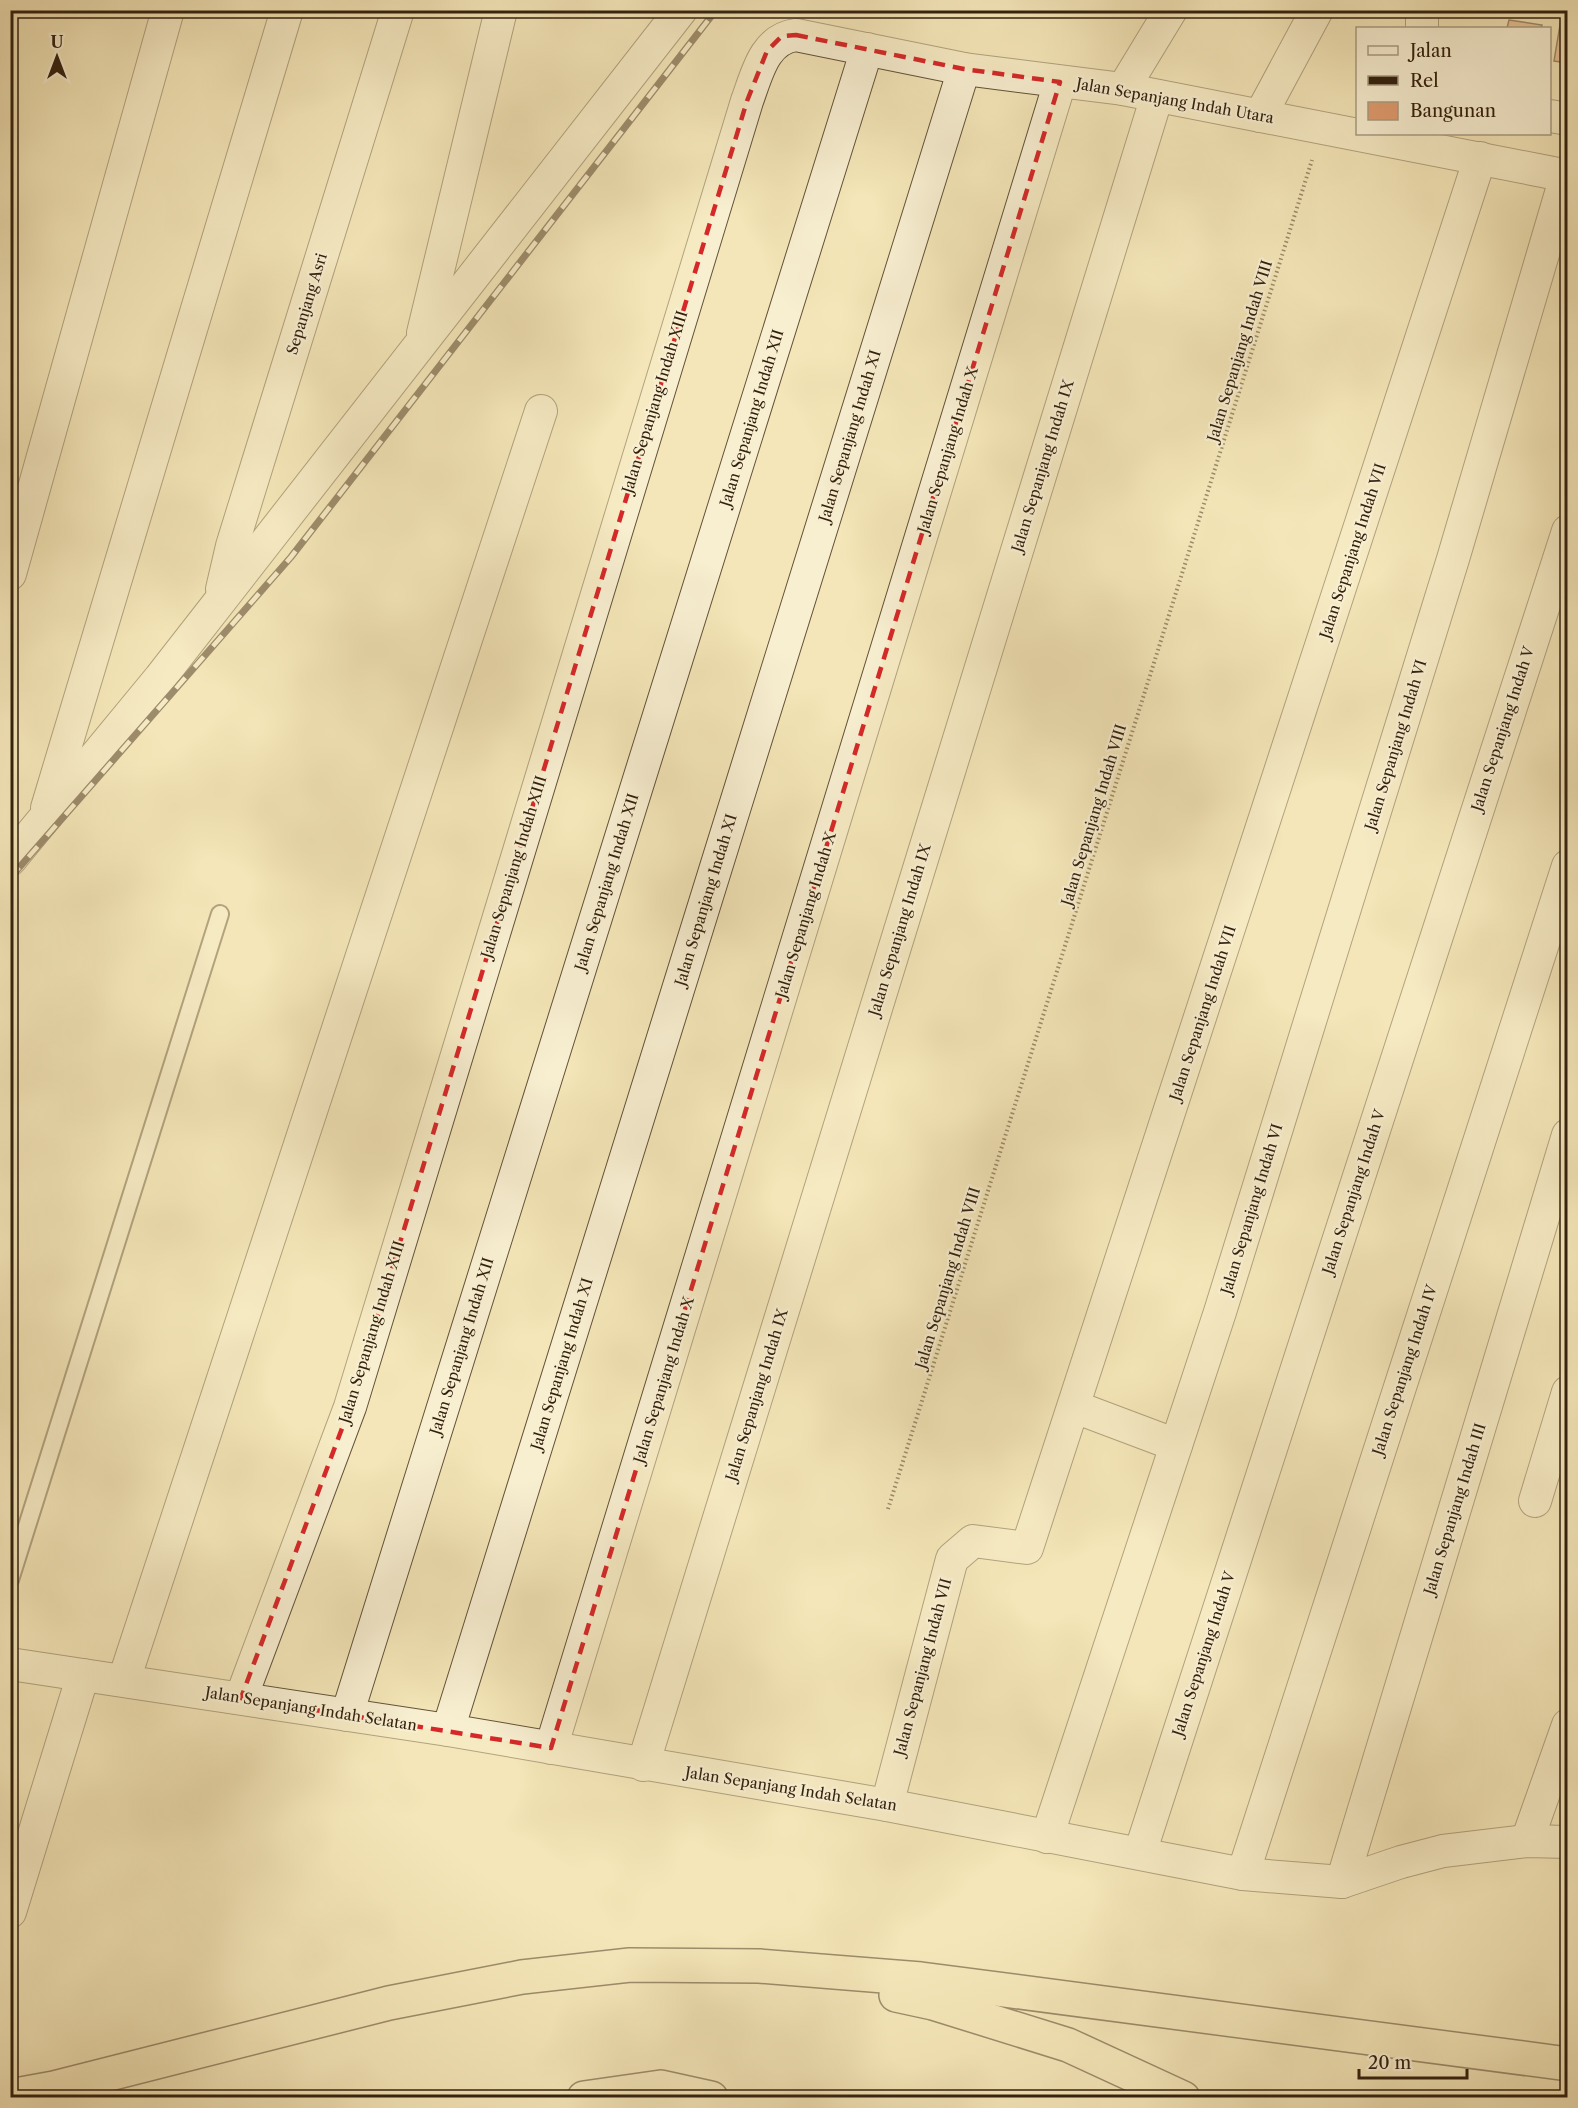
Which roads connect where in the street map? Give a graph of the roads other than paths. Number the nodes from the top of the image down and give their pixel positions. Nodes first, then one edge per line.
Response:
1 (168, 10) edge
2 (287, 10) edge
3 (398, 10) edge
4 (501, 10) edge
5 (681, 10) edge
6 (1171, 10) edge
7 (1317, 10) edge
8 (1422, 10) edge
9 (1422, 27) edge
10 (782, 36) joint
11 (867, 49) junction
12 (964, 69) junction
13 (1060, 82) junction
14 (1123, 89) junction
15 (1157, 96) junction
16 (1260, 116) junction
17 (1551, 116) edge
18 (1568, 119) edge
19 (1356, 134) edge
20 (1359, 135) edge
21 (1480, 158) junction
22 (1567, 176) edge
23 (420, 344) junction
24 (541, 411) dead end
25 (1568, 531) edge
26 (10, 574) edge
27 (220, 599) junction
28 (42, 824) junction
29 (10, 860) edge
30 (1568, 866) edge
31 (220, 914) dead end
32 (1568, 1135) edge
33 (1568, 1392) edge
34 (1075, 1407) junction
35 (1176, 1445) junction
36 (1535, 1501) dead end
37 (10, 1580) edge
38 (10, 1664) edge
39 (83, 1675) junction
40 (124, 1680) junction
41 (241, 1698) junction
42 (347, 1715) junction
43 (1568, 1725) edge
44 (448, 1730) junction
45 (552, 1748) junction
46 (643, 1765) junction
47 (887, 1804) junction
48 (1047, 1837) junction
49 (1527, 1841) junction
50 (1568, 1842) edge
51 (1140, 1853) junction
52 (1243, 1874) junction
53 (1342, 1882) junction
54 (10, 1912) edge
55 (759, 1966) junction
56 (1568, 2064) edge
57 (10, 2096) edge
58 (584, 2097) edge
59 (711, 2097) edge
60 (1183, 2097) edge

1 - 26 street
2 - 28 street
3 - 27 street, Sepanjang Asri
4 - 23 street
5 - 23 street
6 - 14 street
7 - 16 street
8 - 9 street
10 - 11 street, Jalan Sepanjang Indah Utara
10 - 41 street, Jalan Sepanjang Indah XIII
11 - 12 street, Jalan Sepanjang Indah Utara
11 - 42 street, Jalan Sepanjang Indah XII
12 - 13 street, Jalan Sepanjang Indah Utara
12 - 44 street, Jalan Sepanjang Indah XI
13 - 14 street, Jalan Sepanjang Indah Utara
13 - 45 street, Jalan Sepanjang Indah X
14 - 15 street, Jalan Sepanjang Indah Utara
15 - 16 street, Jalan Sepanjang Indah Utara
15 - 46 street, Jalan Sepanjang Indah IX
16 - 19 street, Jalan Sepanjang Indah Utara
17 - 18 street
20 - 21 street, Jalan Sepanjang Indah Utara
21 - 22 street, Jalan Sepanjang Indah Utara
21 - 34 street, Jalan Sepanjang Indah VII
22 - 35 street, Jalan Sepanjang Indah VI
23 - 27 street
24 - 40 street
25 - 51 street, Jalan Sepanjang Indah V
27 - 28 street
28 - 29 street
30 - 52 street, Jalan Sepanjang Indah IV
31 - 37 lane
32 - 53 street, Jalan Sepanjang Indah III
33 - 36 street
34 - 35 street
34 - 47 street, Jalan Sepanjang Indah VII
35 - 48 street, Jalan Sepanjang Indah VI
38 - 39 street, Jalan Sepanjang Indah Selatan
39 - 40 street, Jalan Sepanjang Indah Selatan
39 - 54 street
40 - 41 street, Jalan Sepanjang Indah Selatan
41 - 42 street, Jalan Sepanjang Indah Selatan
42 - 44 street, Jalan Sepanjang Indah Selatan
43 - 49 street
44 - 45 street, Jalan Sepanjang Indah Selatan
45 - 46 street, Jalan Sepanjang Indah Selatan
46 - 47 street, Jalan Sepanjang Indah Selatan
47 - 48 street, Jalan Sepanjang Indah Selatan
48 - 51 street, Jalan Sepanjang Indah Selatan
49 - 50 street, Jalan Sepanjang Indah Selatan
49 - 53 street, Jalan Sepanjang Indah Selatan
51 - 52 street, Jalan Sepanjang Indah Selatan
52 - 53 street, Jalan Sepanjang Indah Selatan
55 - 56 highway
55 - 57 highway
55 - 60 highway
58 - 59 highway

